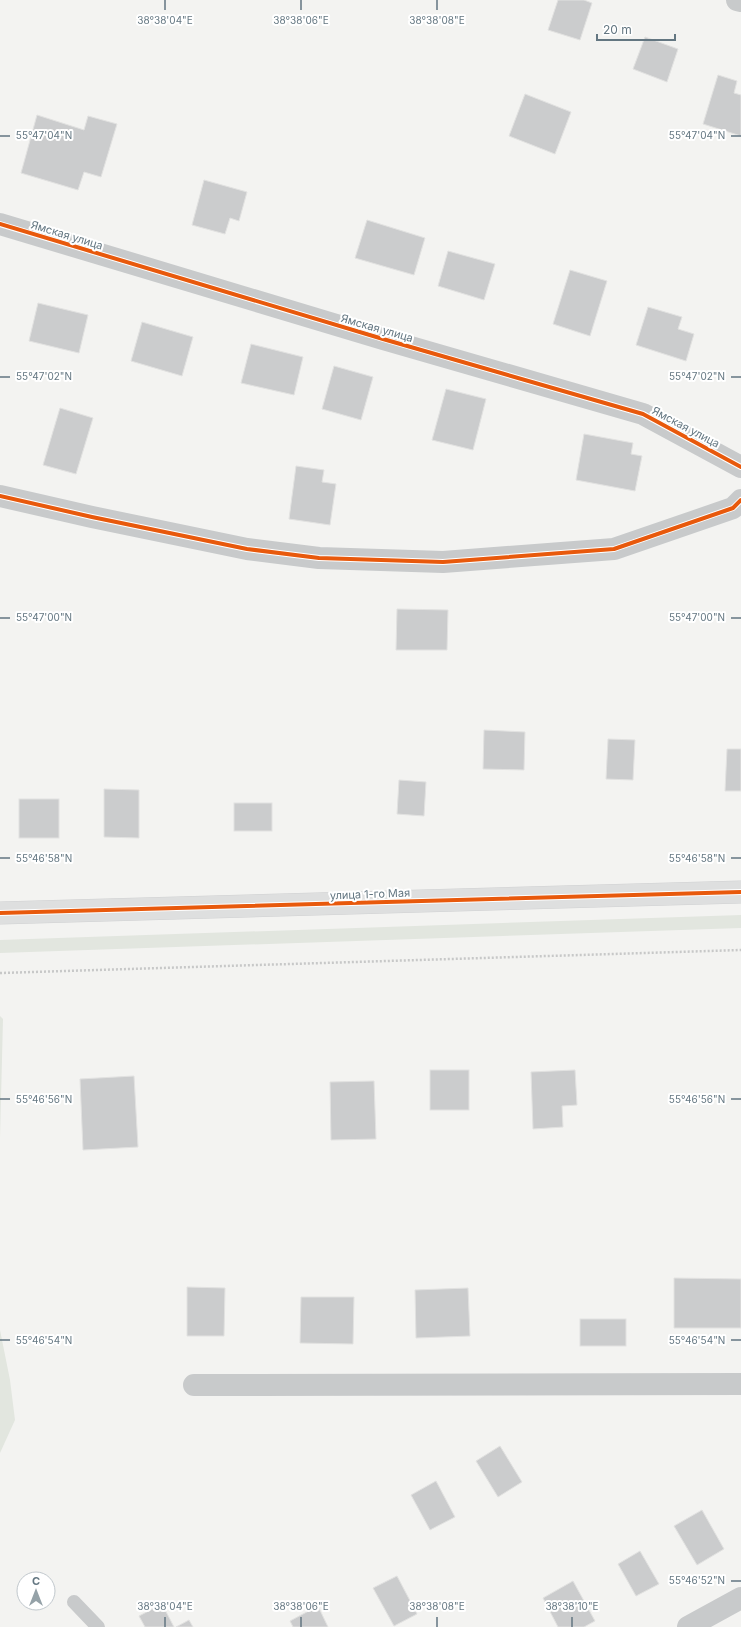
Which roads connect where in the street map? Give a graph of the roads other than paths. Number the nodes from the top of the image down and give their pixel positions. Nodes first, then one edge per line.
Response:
1 (737, 0) edge
2 (741, 1) edge
3 (0, 224) edge
4 (741, 467) edge
5 (0, 496) edge
6 (741, 500) edge
7 (741, 892) edge
8 (0, 914) edge
9 (741, 1384) edge
10 (194, 1385) dead end
11 (741, 1598) edge
12 (74, 1602) dead end
13 (98, 1627) edge
14 (688, 1627) edge

1 - 2 street
3 - 4 street, Ямская улица
5 - 6 street
7 - 8 street, улица 1-го Мая
9 - 10 street
11 - 14 street
12 - 13 lane

